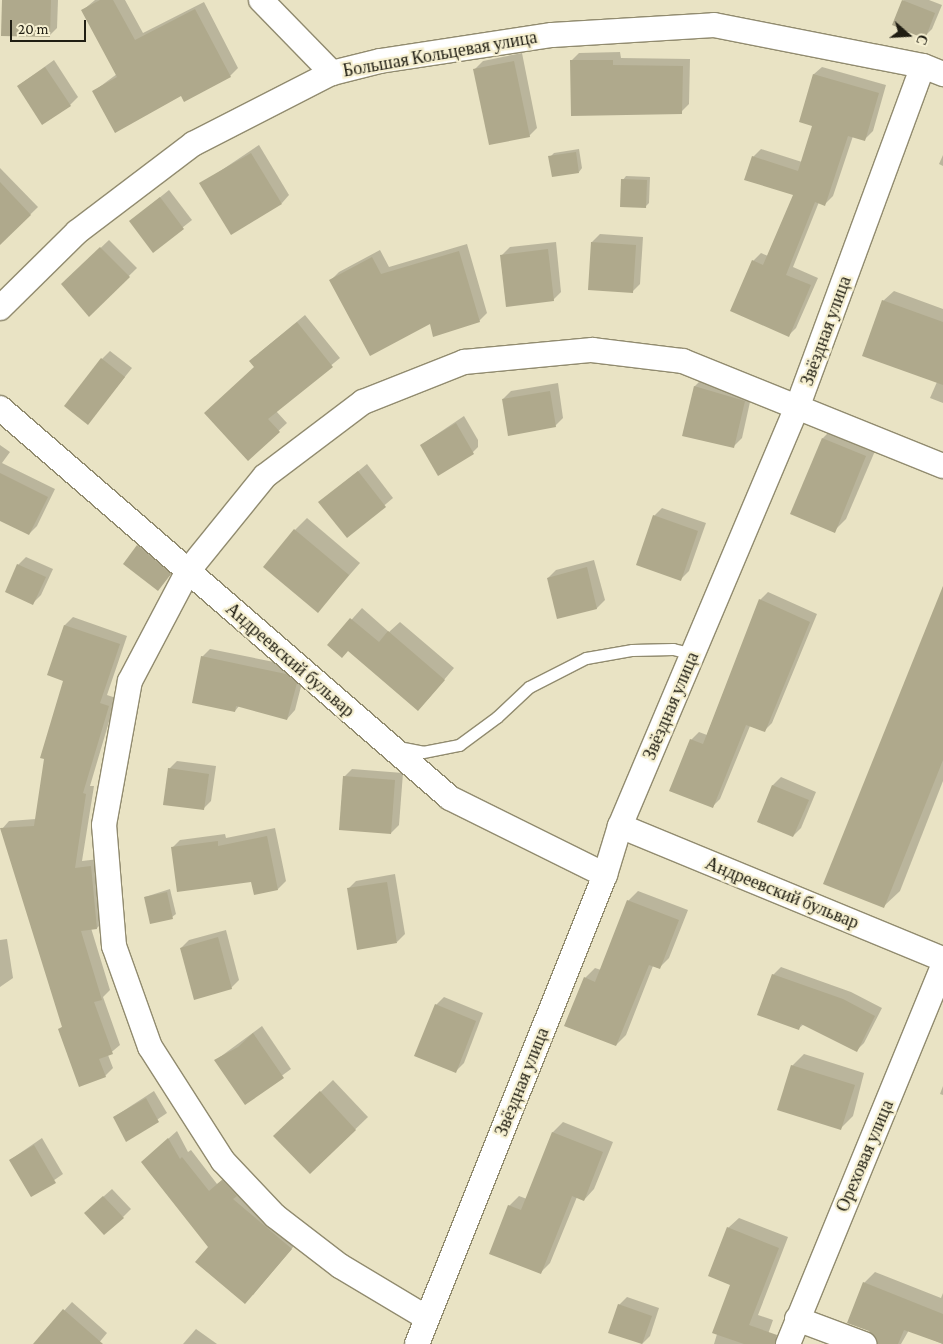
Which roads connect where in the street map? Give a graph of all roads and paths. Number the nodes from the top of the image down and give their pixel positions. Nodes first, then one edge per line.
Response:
1 (261, 0) edge
2 (933, 70) edge
3 (332, 72) junction
4 (0, 308) edge
5 (0, 408) edge
6 (798, 408) junction
7 (943, 466) edge
8 (188, 571) junction
9 (693, 654) junction
10 (389, 745) junction
11 (620, 826) junction
12 (605, 875) junction
13 (943, 959) edge
14 (943, 967) edge
15 (937, 1002) edge
16 (427, 1318) junction
17 (797, 1319) junction
18 (417, 1344) edge
19 (788, 1344) edge
20 (864, 1344) edge

1 - 3 street
2 - 3 street, Большая Кольцевая улица
2 - 6 street, Звёздная улица
3 - 4 street, Большая Кольцевая улица
5 - 8 street, Андреевский бульвар
6 - 7 street
6 - 8 street
6 - 9 street, Звёздная улица
8 - 10 street, Андреевский бульвар
8 - 16 street
9 - 10 lane
9 - 11 street, Звёздная улица
10 - 12 street, Андреевский бульвар
11 - 12 street, Звёздная улица
11 - 13 street, Андреевский бульвар
12 - 16 street, Звёздная улица
14 - 15 street, Ореховая улица
15 - 17 street, Ореховая улица
16 - 18 street, Звёздная улица
17 - 19 street, Ореховая улица
17 - 20 street

